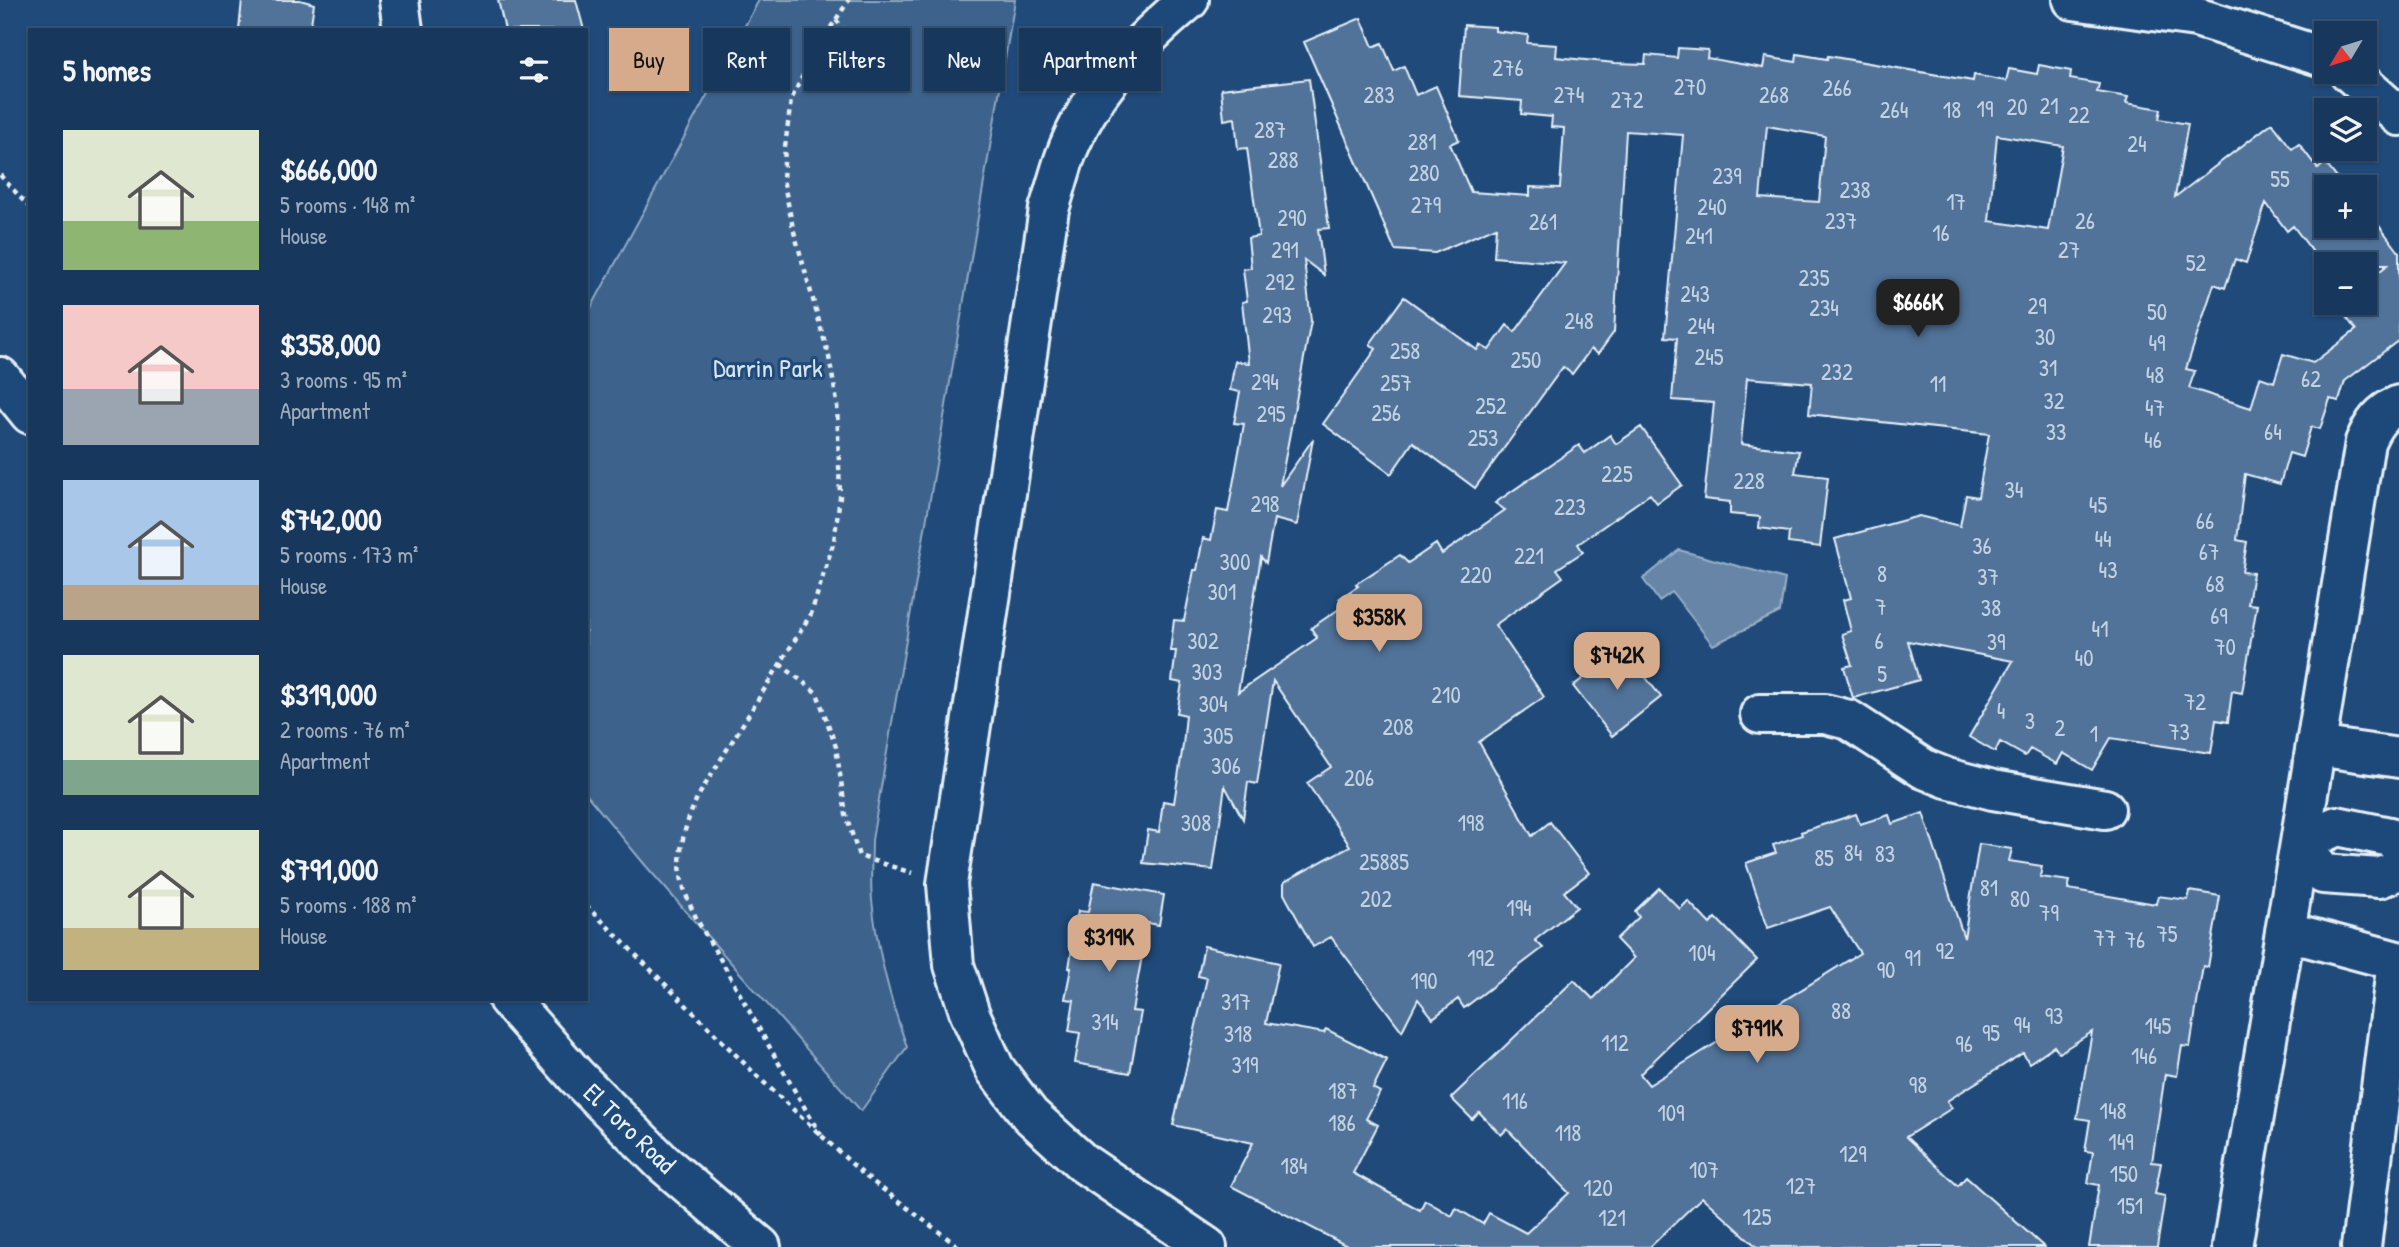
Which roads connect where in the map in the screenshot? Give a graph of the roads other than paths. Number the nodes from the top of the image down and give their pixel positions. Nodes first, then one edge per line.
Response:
1 (399, 0) edge
2 (1189, 0) edge
3 (2073, 0) edge
4 (404, 28) edge
5 (2314, 54) edge
6 (2363, 84) edge
7 (2399, 116) edge
8 (0, 377) edge
9 (2399, 405) edge
10 (28, 412) edge
11 (1760, 713) dead end
12 (2316, 746) junction
13 (2399, 758) edge
14 (2105, 809) dead end
15 (2300, 843) junction
16 (2399, 845) edge
17 (2399, 870) edge
18 (2285, 930) junction
19 (510, 1001) edge
20 (761, 1247) edge
21 (1208, 1247) edge
22 (2232, 1247) edge
23 (2361, 1247) edge

1 - 4 main road
2 - 21 main road
3 - 5 main road
6 - 7 main road
8 - 10 main road
9 - 12 main road
11 - 14 main road
12 - 13 main road
12 - 15 main road
15 - 16 main road
15 - 17 main road
15 - 18 main road
18 - 22 main road
18 - 23 main road
19 - 20 main road, El Toro Road

